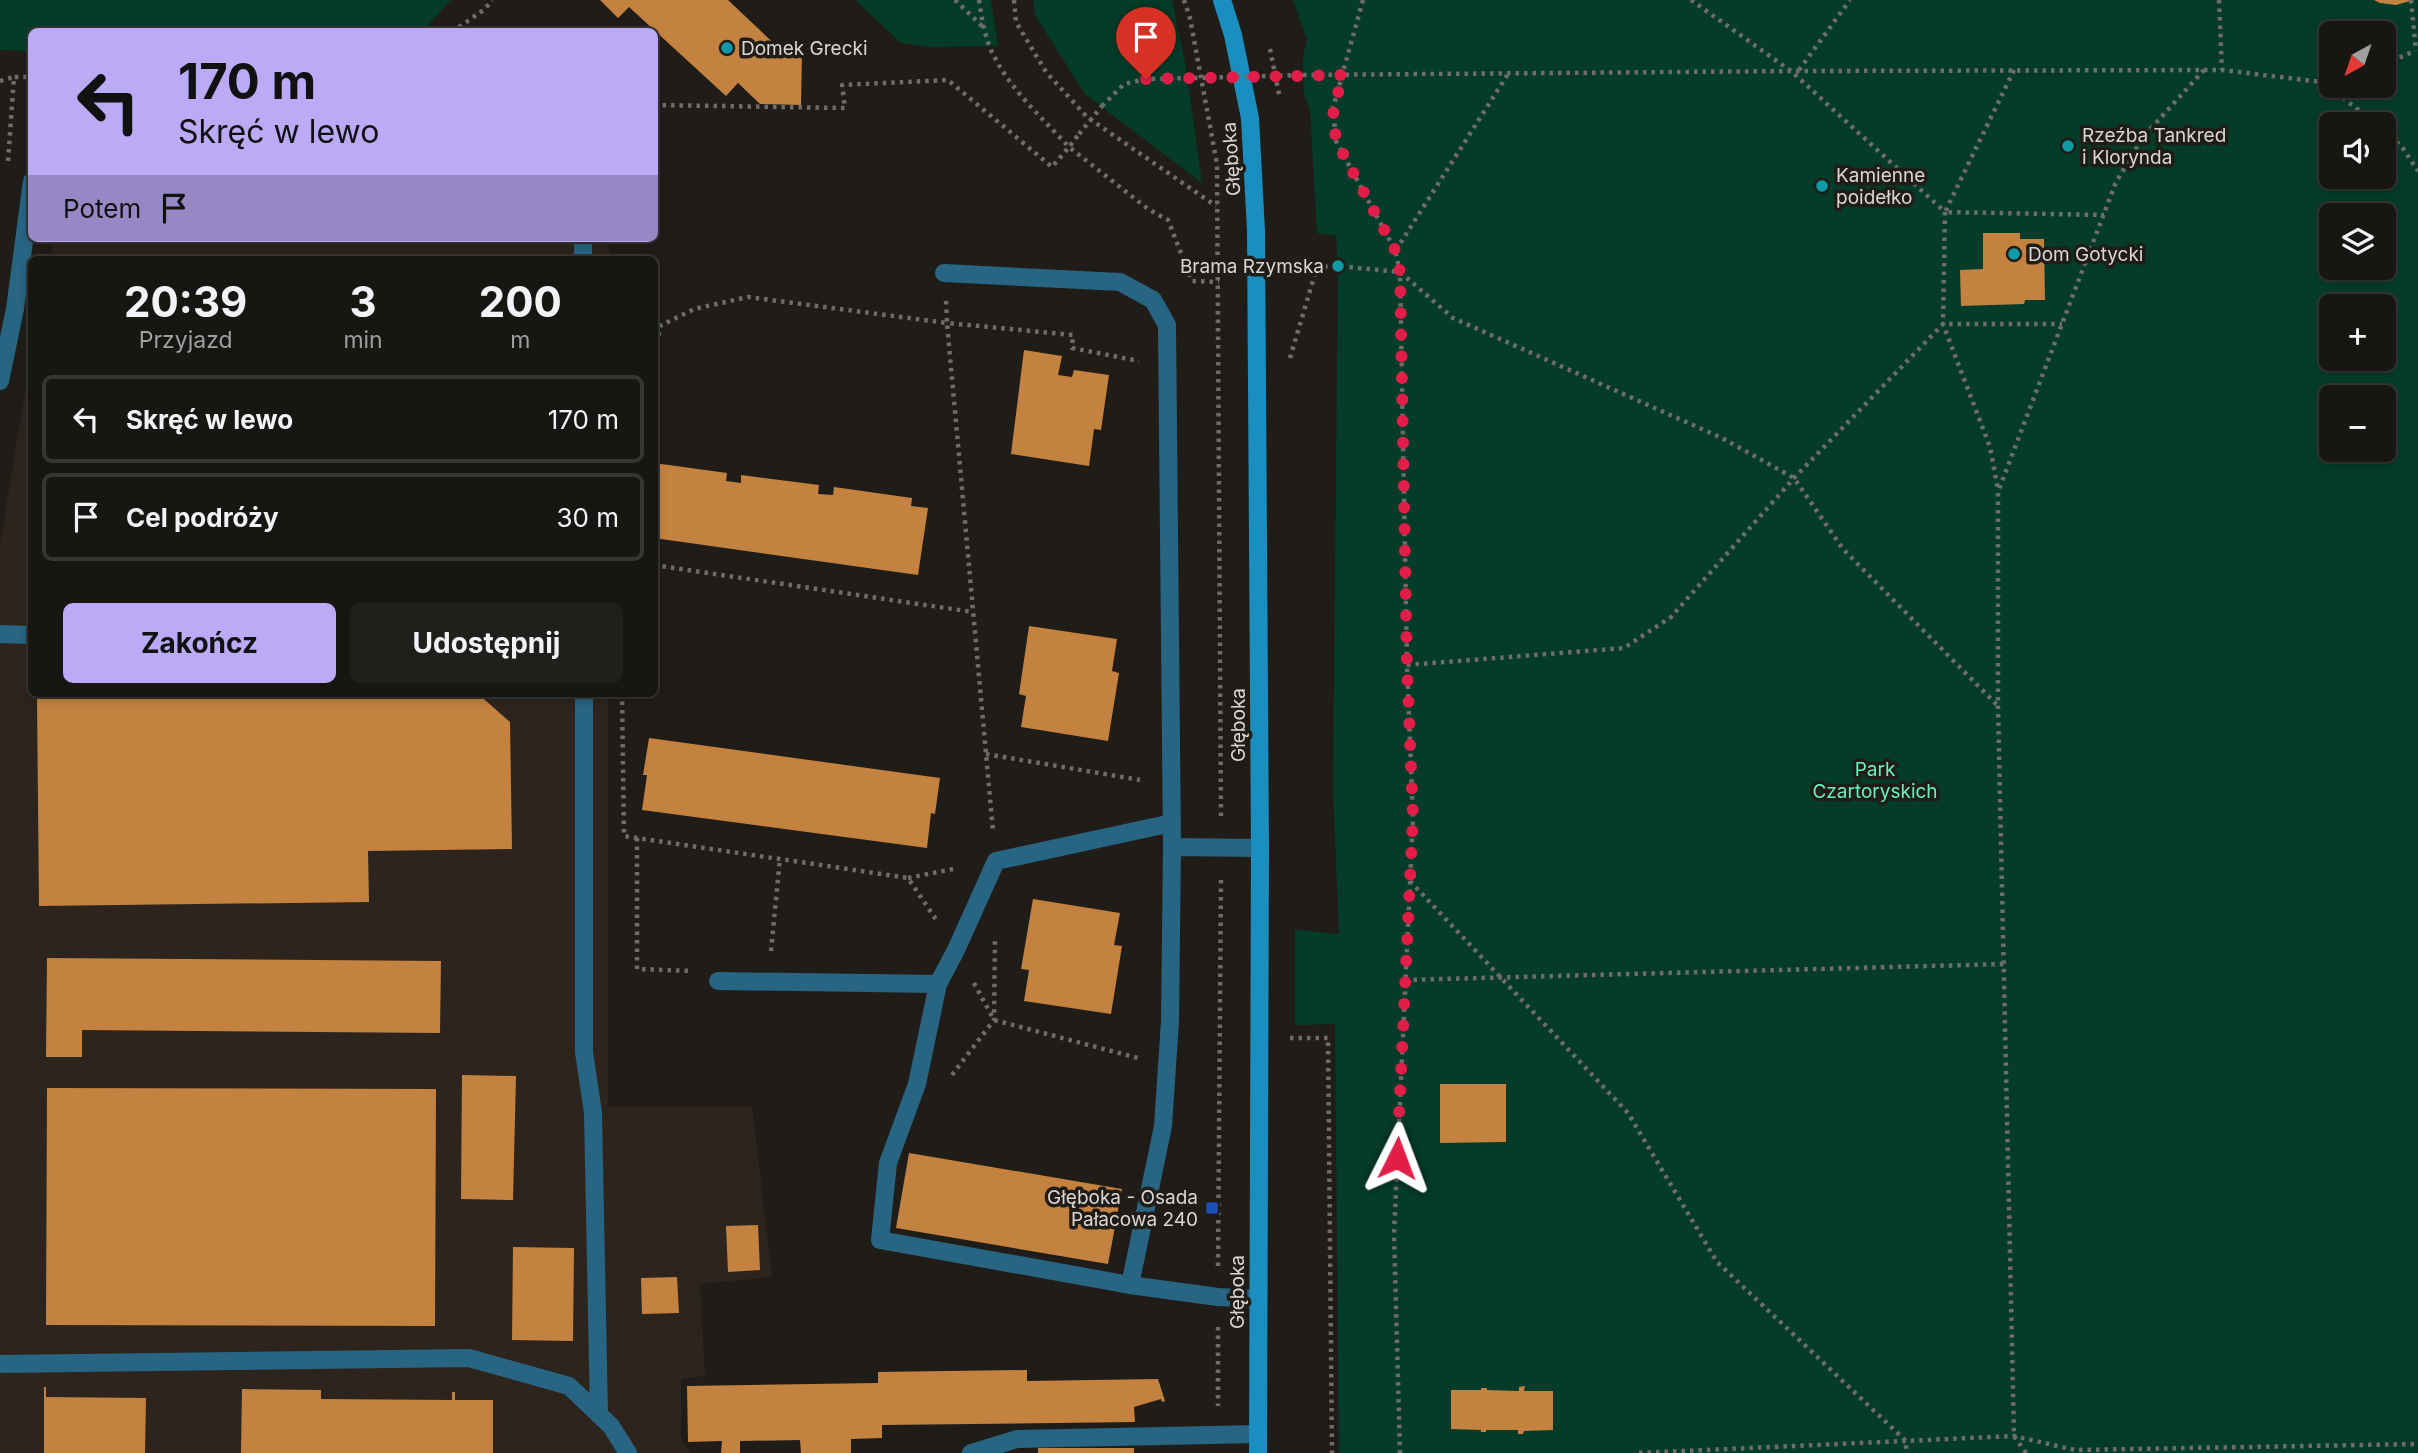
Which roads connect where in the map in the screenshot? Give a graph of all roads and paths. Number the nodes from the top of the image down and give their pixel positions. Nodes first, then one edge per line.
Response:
1 (492, 0) edge
2 (955, 0) edge
3 (979, 0) edge
4 (1014, 0) edge
5 (1184, 0) edge
6 (1222, 0) edge
7 (1363, 0) edge
8 (1691, 0) edge
9 (1850, 0) edge
10 (2219, 0) edge
11 (2411, 0) edge
12 (458, 28) edge
13 (984, 28) junction
14 (2417, 50) edge
15 (2396, 59) edge
16 (2204, 70) junction
17 (1791, 71) junction
18 (1799, 71) junction
19 (2014, 71) junction
20 (2222, 71) junction
21 (1508, 73) junction
22 (1344, 75) junction
23 (14, 77) dead end
24 (0, 81) edge
25 (2319, 82) edge
26 (2343, 98) edge
27 (658, 105) edge
28 (2362, 112) edge
29 (2396, 141) edge
30 (1069, 147) junction
31 (2418, 171) edge
32 (1216, 206) junction
33 (28, 211) edge
34 (1945, 212) junction
35 (2104, 215) junction
36 (1395, 250) junction
37 (1400, 272) junction
38 (944, 273) joint
39 (1219, 282) junction
40 (947, 323) junction
41 (1943, 324) junction
42 (2062, 324) junction
43 (658, 340) edge
44 (1289, 363) dead end
45 (1167, 366) junction
46 (0, 381) edge
47 (1794, 478) junction
48 (1998, 492) junction
49 (658, 566) edge
50 (973, 612) junction
51 (0, 634) edge
52 (28, 635) edge
53 (1407, 665) junction
54 (583, 697) edge
55 (622, 697) edge
56 (1998, 706) junction
57 (986, 754) junction
58 (1171, 785) junction
59 (1172, 823) junction
60 (637, 838) junction
61 (1172, 847) junction
62 (1221, 848) junction
63 (1260, 848) junction
64 (780, 858) junction
65 (996, 861) junction
66 (908, 878) junction
67 (1410, 881) junction
68 (995, 940) dead end
69 (956, 950) junction
70 (2004, 964) junction
71 (1501, 977) junction
72 (1405, 980) junction
73 (718, 981) joint
74 (768, 982) junction
75 (938, 984) junction
76 (994, 1020) junction
77 (1290, 1025) dead end
78 (1166, 1065) junction
79 (946, 1083) dead end
80 (1130, 1285) junction
81 (1217, 1297) junction
82 (1258, 1298) junction
83 (0, 1364) edge
84 (599, 1415) junction
85 (1258, 1434) junction
86 (1218, 1436) junction
87 (2014, 1436) junction
88 (1906, 1441) junction
89 (2418, 1444) edge
90 (628, 1453) edge
91 (971, 1453) edge
92 (1258, 1453) edge
93 (1332, 1453) edge
94 (1400, 1453) edge
95 (1639, 1453) edge
96 (1906, 1453) edge
97 (2026, 1453) edge

1 - 12 path
2 - 13 path
3 - 13 path
4 - 32 path
5 - 32 path
6 - 63 main road, Głęboka
7 - 22 path
8 - 17 path
9 - 18 path
10 - 20 path
11 - 14 path
13 - 30 path
14 - 15 path
16 - 19 path
16 - 20 path
16 - 35 path
17 - 18 path
17 - 21 path
17 - 34 path
18 - 19 path
19 - 34 path
20 - 25 path
21 - 22 path
21 - 36 path
22 - 30 path, bridge
22 - 36 path
23 - 24 path
26 - 28 path
27 - 30 path
29 - 31 path
30 - 39 path
32 - 39 path
33 - 46 street
34 - 35 path
34 - 41 path
35 - 42 path
36 - 37 path
37 - 44 path
37 - 47 path
37 - 53 path
38 - 40 path
38 - 45 street
39 - 62 path
40 - 43 path
40 - 45 path
40 - 50 path
41 - 42 path
41 - 47 path
41 - 48 path
42 - 48 path
45 - 58 street
47 - 53 path
47 - 56 path
48 - 56 path
49 - 50 path
50 - 57 path
51 - 52 street
53 - 67 path
54 - 84 street
55 - 60 path
56 - 70 path
57 - 58 path
57 - 65 path
58 - 59 street
59 - 61 street
59 - 65 street
60 - 64 path
60 - 73 path
61 - 62 street
61 - 78 street
62 - 63 street
62 - 81 path
63 - 82 main road, Głęboka
64 - 66 path
64 - 74 path
65 - 66 path
65 - 69 street
66 - 69 path
67 - 71 path
67 - 72 path
68 - 76 path
69 - 75 street
69 - 76 path
70 - 71 path
70 - 87 path
71 - 72 path
71 - 88 path
72 - 94 path
73 - 74 street
74 - 75 street
75 - 80 street
76 - 78 path
76 - 79 path
77 - 93 path
78 - 80 street
80 - 81 street
81 - 82 street
81 - 86 path
82 - 85 main road, Głęboka
83 - 84 street
84 - 90 street
85 - 86 street
85 - 92 main road, Głęboka
86 - 91 street
87 - 88 path
87 - 89 path
87 - 97 path
88 - 95 path
88 - 96 path

